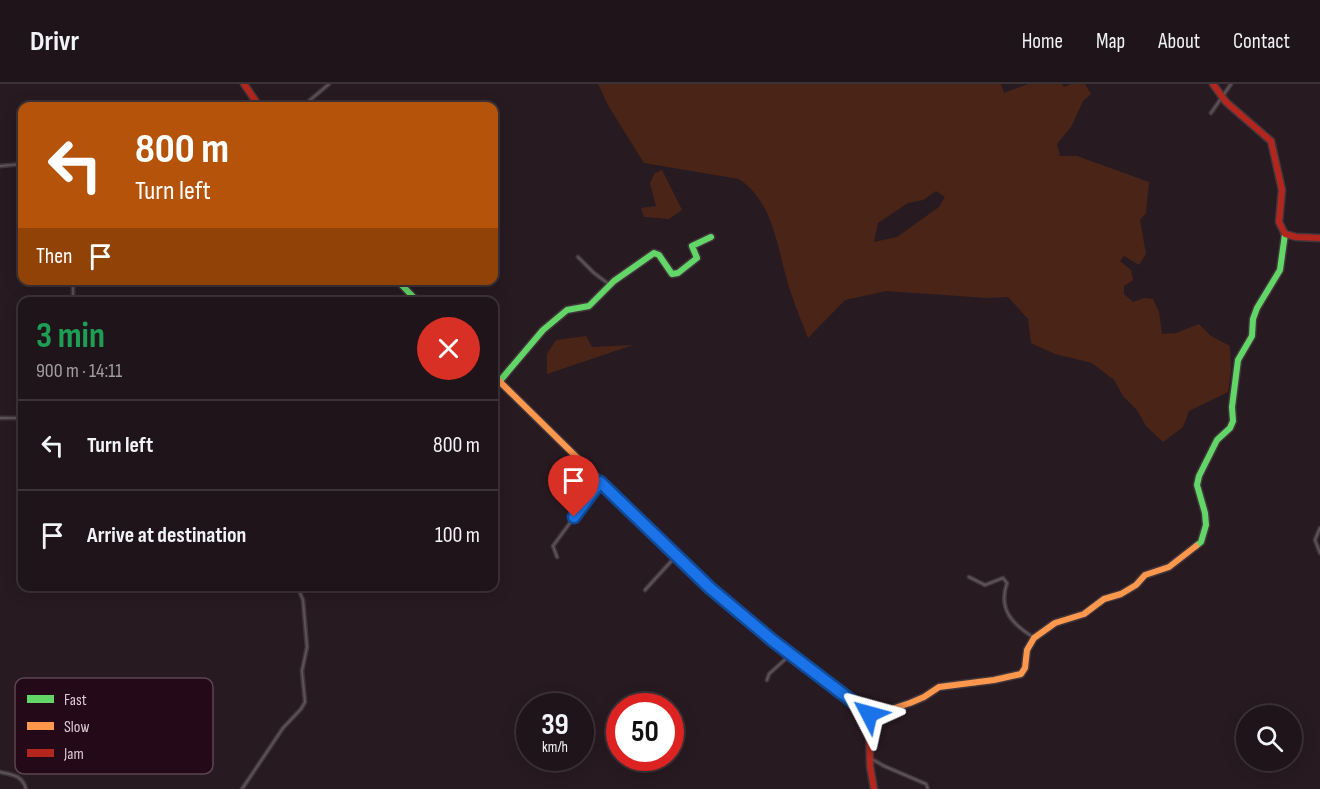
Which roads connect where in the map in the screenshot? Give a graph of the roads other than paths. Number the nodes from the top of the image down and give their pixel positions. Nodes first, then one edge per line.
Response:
1 (244, 84) edge
2 (329, 84) edge
3 (1213, 84) edge
4 (1232, 84) edge
5 (1223, 98) junction
6 (256, 102) edge
7 (308, 102) edge
8 (1211, 113) dead end
9 (18, 164) edge
10 (0, 166) edge
11 (1285, 234) junction
12 (711, 237) dead end
13 (1320, 238) edge
14 (578, 256) dead end
15 (402, 285) edge
16 (610, 285) junction
17 (73, 288) dead end
18 (73, 297) edge
19 (413, 297) edge
20 (498, 379) edge
21 (498, 383) edge
22 (0, 418) edge
23 (18, 418) edge
24 (600, 482) junction
25 (1320, 528) edge
26 (1320, 553) edge
27 (676, 556) junction
28 (557, 557) dead end
29 (969, 577) dead end
30 (645, 590) dead end
31 (299, 591) edge
32 (1034, 638) junction
33 (791, 654) junction
34 (767, 680) dead end
35 (870, 716) junction
36 (870, 758) junction
37 (0, 772) edge
38 (26, 789) edge
39 (242, 789) edge
40 (874, 789) edge
41 (928, 789) edge

1 - 6 street
2 - 7 street
3 - 5 street
4 - 5 street
5 - 8 street
5 - 11 street
9 - 10 street
11 - 13 street
11 - 32 street
12 - 16 street
14 - 16 street
15 - 19 street
16 - 20 street
17 - 18 street
21 - 24 street
22 - 23 street
24 - 27 street
24 - 28 street
25 - 26 street
27 - 30 street
27 - 33 street
29 - 32 street
31 - 39 street
32 - 35 street
33 - 34 street
33 - 35 street
35 - 36 street
36 - 40 street
36 - 41 street
37 - 38 street

